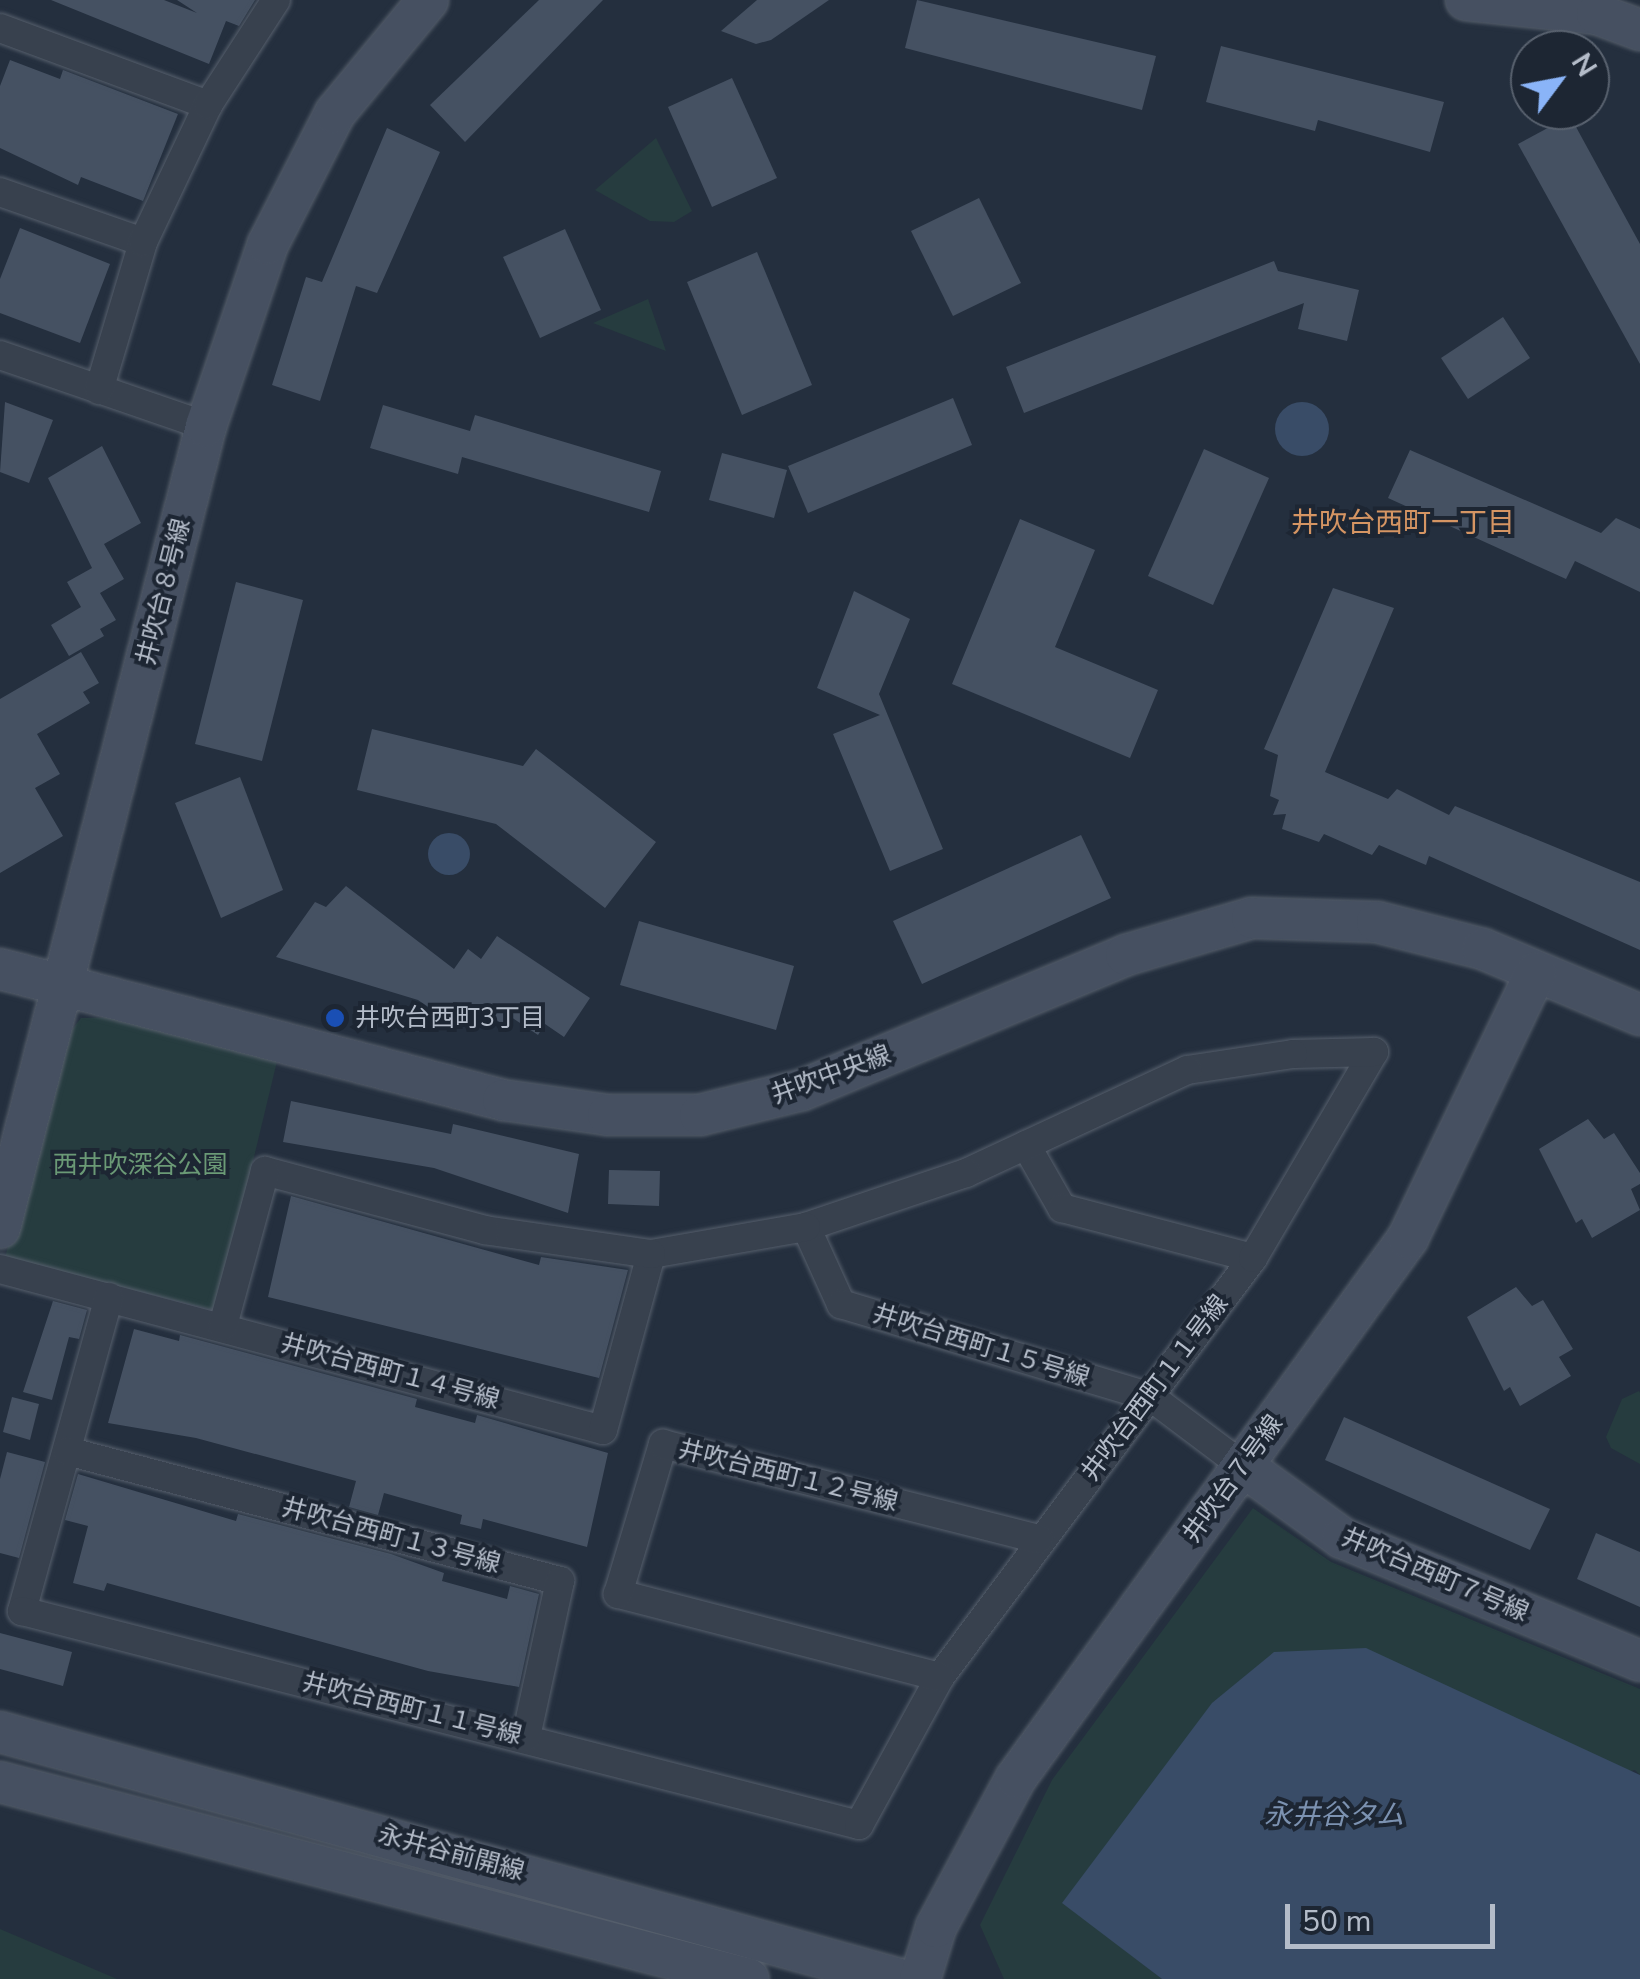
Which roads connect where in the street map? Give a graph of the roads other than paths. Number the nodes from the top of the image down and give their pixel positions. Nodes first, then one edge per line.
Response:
1 (276, 0) edge
2 (428, 0) edge
3 (1466, 0) edge
4 (1600, 7) edge
5 (0, 28) edge
6 (1640, 30) edge
7 (208, 105) junction
8 (0, 192) edge
9 (143, 242) junction
10 (0, 356) edge
11 (98, 390) junction
12 (206, 426) junction
13 (0, 969) edge
14 (1536, 972) junction
15 (62, 985) junction
16 (1640, 1015) edge
17 (1026, 1145) junction
18 (806, 1226) junction
19 (0, 1228) edge
20 (651, 1254) junction
21 (1254, 1258) junction
22 (0, 1269) edge
23 (109, 1297) junction
24 (223, 1326) junction
25 (1151, 1397) junction
26 (67, 1451) junction
27 (1243, 1466) junction
28 (1039, 1539) junction
29 (1640, 1661) edge
30 (940, 1677) junction
31 (0, 1732) edge
32 (526, 1737) junction
33 (0, 1782) edge
34 (749, 1979) edge
35 (900, 1979) edge
36 (920, 1979) edge

1 - 7 street
2 - 12 street, 井吹台８号線
3 - 4 street
4 - 6 street
5 - 7 street
7 - 9 street
8 - 9 street
9 - 11 street
10 - 11 street
11 - 12 street
12 - 15 street, 井吹台８号線
13 - 15 street, 井吹中央線
14 - 15 street, 井吹中央線
14 - 16 street, 井吹中央線
14 - 27 street, 井吹台７号線
15 - 19 street, 井吹台８号線
17 - 18 street, 井吹台西町１１号線
17 - 21 street
17 - 21 street, 井吹台西町１１号線
18 - 20 street, 井吹台西町１１号線
18 - 25 street, 井吹台西町１５号線
20 - 24 street, 井吹台西町１１号線
20 - 24 street, 井吹台西町１４号線
21 - 25 street, 井吹台西町１１号線
22 - 23 street, 井吹台西町１４号線
23 - 24 street, 井吹台西町１４号線
23 - 26 street, 井吹台西町１１号線
25 - 27 street, 井吹台西町１５号線
25 - 28 street, 井吹台西町１１号線
26 - 32 street, 井吹台西町１３号線
26 - 32 street, 井吹台西町１１号線
27 - 29 street, 井吹台西町７号線
27 - 36 street, 井吹台７号線
28 - 30 street, 井吹台西町１１号線
28 - 30 street, 井吹台西町１２号線
30 - 32 street, 井吹台西町１１号線
31 - 35 street, 永井谷前開線
33 - 34 street, 永井谷前開線

